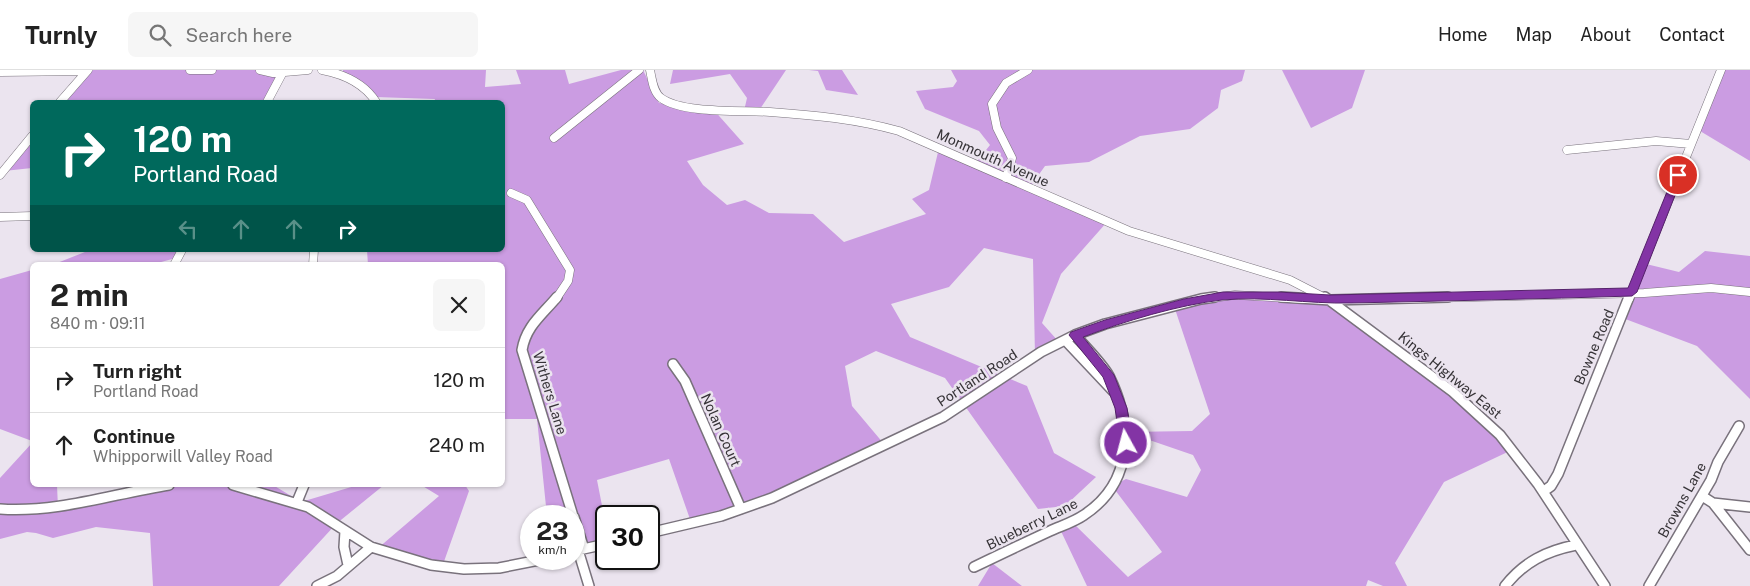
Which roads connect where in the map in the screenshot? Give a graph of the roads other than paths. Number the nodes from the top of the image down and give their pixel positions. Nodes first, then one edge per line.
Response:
1 (87, 70) edge
2 (190, 70) edge
3 (212, 70) edge
4 (260, 70) edge
5 (308, 70) edge
6 (322, 70) edge
7 (639, 70) edge
8 (650, 70) edge
9 (1028, 70) edge
10 (1721, 70) edge
11 (3, 71) edge
12 (283, 72) junction
13 (62, 100) edge
14 (268, 100) edge
15 (374, 100) edge
16 (30, 138) edge
17 (554, 138) dead end
18 (1691, 144) junction
19 (1567, 150) dead end
20 (4, 166) edge
21 (0, 175) edge
22 (1006, 178) junction
23 (511, 193) dead end
24 (30, 216) edge
25 (0, 217) edge
26 (1632, 292) junction
27 (1750, 292) edge
28 (1330, 300) junction
29 (1075, 335) junction
30 (1065, 340) junction
31 (673, 364) dead end
32 (1113, 391) junction
33 (1739, 426) dead end
34 (147, 487) edge
35 (241, 487) edge
36 (303, 487) edge
37 (125, 489) edge
38 (1544, 492) junction
39 (1702, 496) junction
40 (297, 502) junction
41 (1713, 503) junction
42 (570, 505) edge
43 (1750, 507) edge
44 (0, 509) edge
45 (741, 509) junction
46 (660, 530) edge
47 (345, 531) junction
48 (1576, 545) junction
49 (371, 547) junction
50 (1750, 550) edge
51 (520, 564) edge
52 (348, 565) junction
53 (974, 567) dead end
54 (584, 570) edge
55 (317, 586) edge
56 (589, 586) edge
57 (1505, 586) edge
58 (1605, 586) edge
59 (1649, 586) edge

1 - 11 street
1 - 13 street
2 - 3 street
4 - 12 street
5 - 12 street
6 - 15 street
7 - 17 street
8 - 22 street, Monmouth Avenue
9 - 22 street
10 - 18 street, Bowne Road
12 - 14 street
16 - 20 street
18 - 19 street
18 - 26 street, Bowne Road
20 - 21 street
22 - 28 street, Monmouth Avenue
23 - 42 street, Withers Lane
24 - 25 street
26 - 27 street, Portland Road
26 - 28 street, Portland Road
26 - 38 street, Bowne Road
28 - 29 street, Portland Road
28 - 38 street, Kings Highway East
29 - 30 street, Portland Road
29 - 32 street, Blueberry Lane
30 - 32 street, Blueberry Lane
30 - 45 street, Portland Road
31 - 45 street, Nolan Court
32 - 53 street, Blueberry Lane
33 - 39 street, Browns Lane
34 - 37 street
35 - 40 street
36 - 40 street
37 - 44 street
38 - 48 street, Kings Highway East
39 - 41 street
39 - 59 street, Browns Lane
40 - 47 street
41 - 43 street
41 - 50 street
45 - 46 street, Portland Road
47 - 49 street
47 - 52 street
48 - 57 street
48 - 58 street, Kings Highway East
49 - 51 street
49 - 52 street
52 - 55 street
54 - 56 street, Withers Lane

